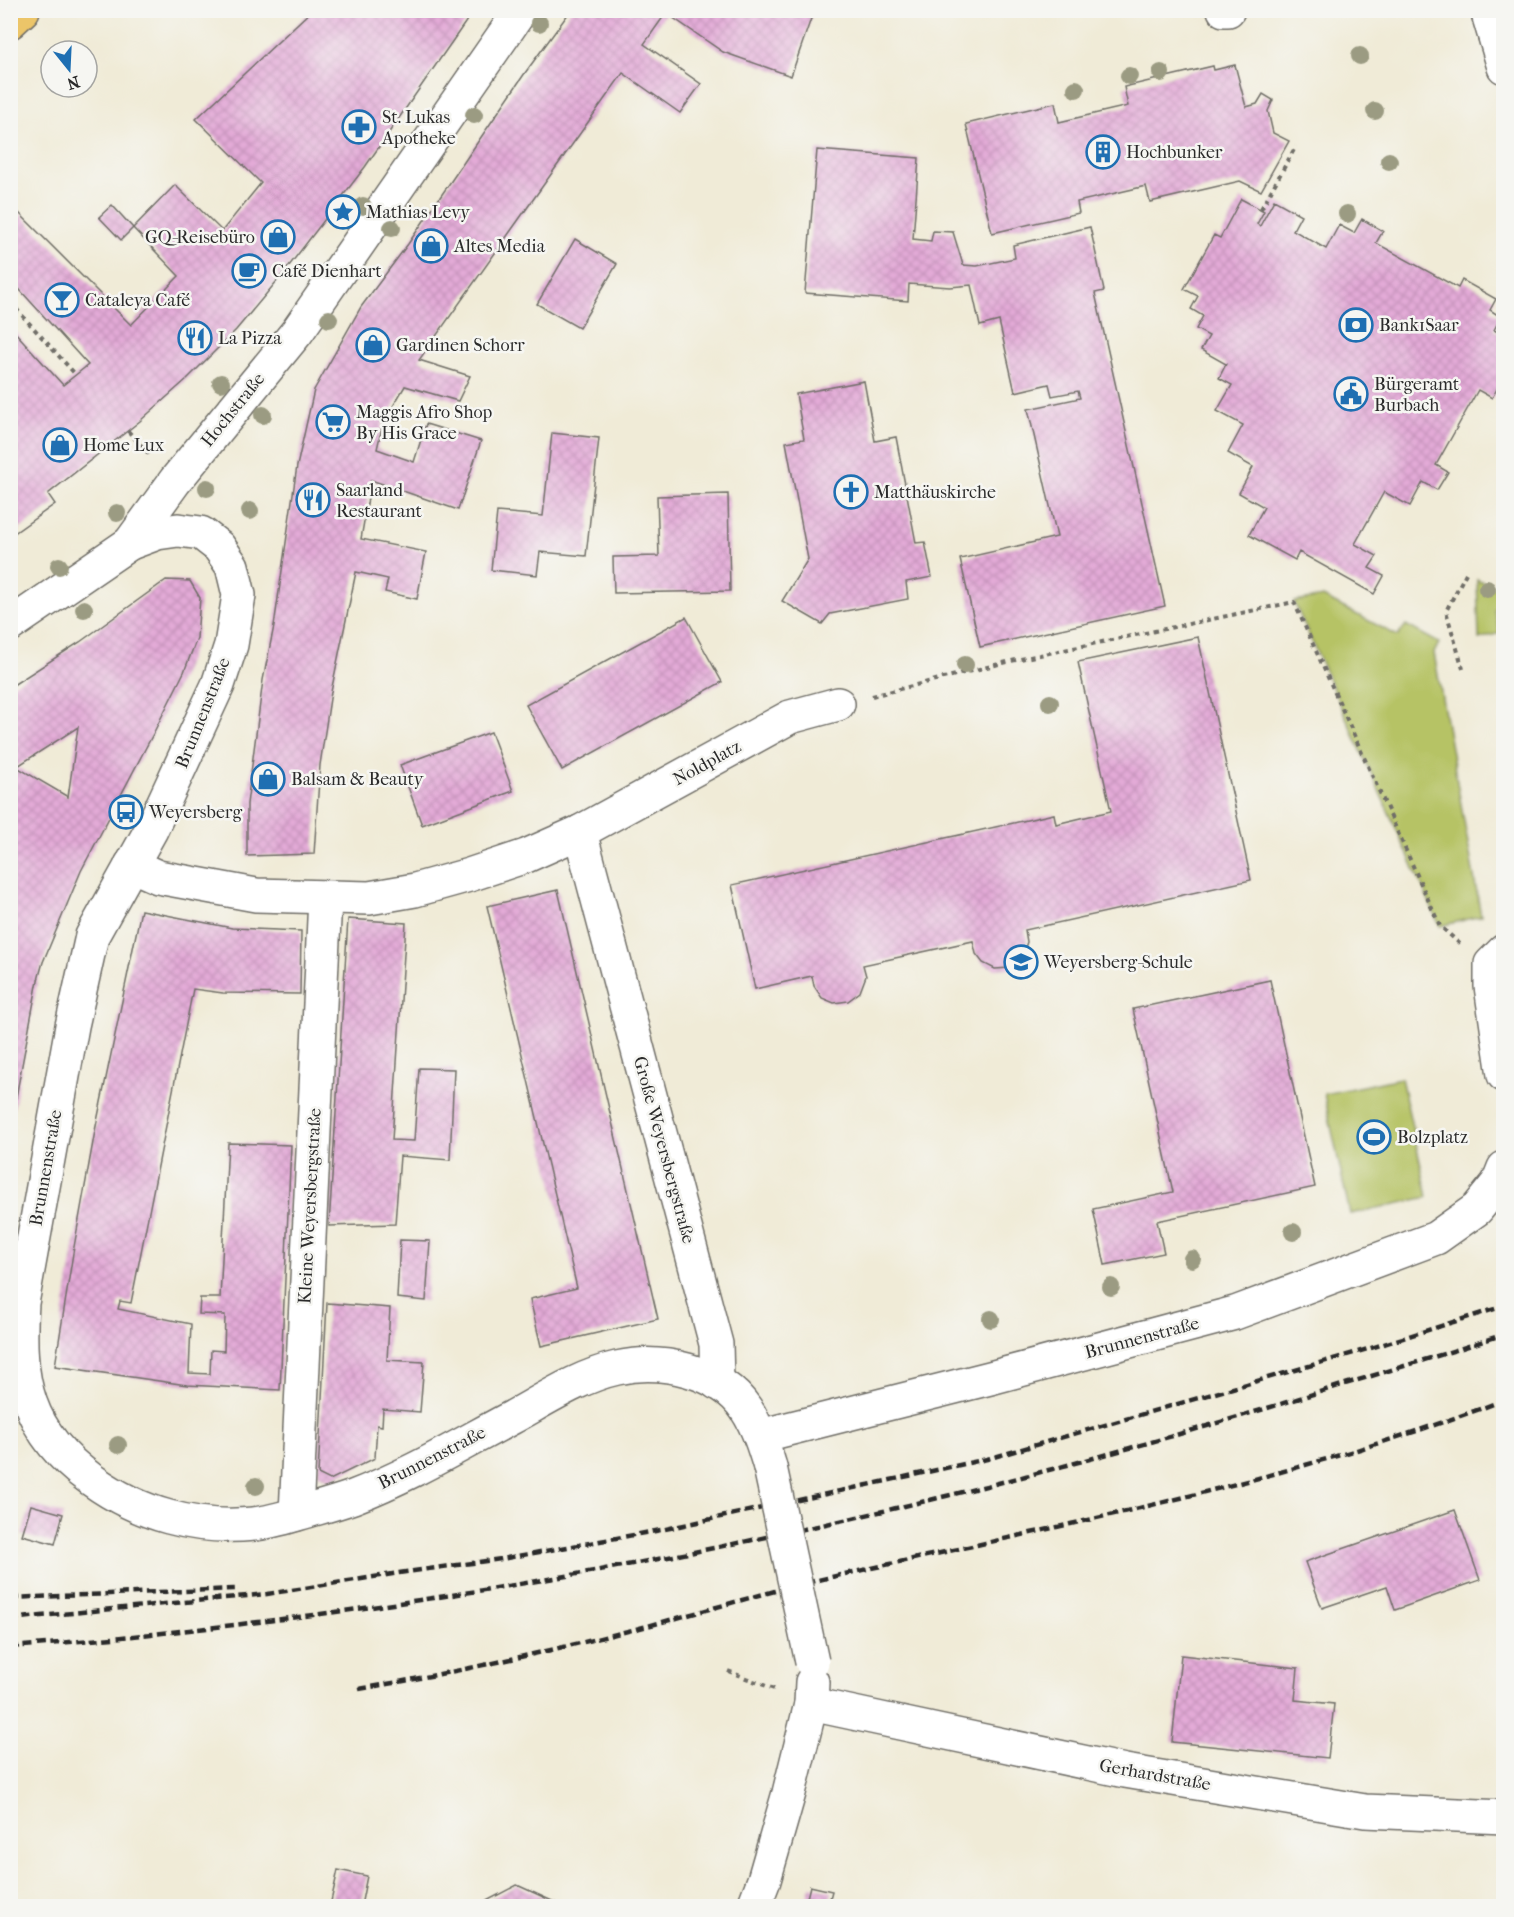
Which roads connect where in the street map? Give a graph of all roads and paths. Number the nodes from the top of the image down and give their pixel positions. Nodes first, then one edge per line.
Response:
1 (23, 10) edge
2 (520, 10) edge
3 (1487, 10) edge
4 (10, 22) edge
5 (1503, 67) edge
6 (1296, 146) dead end
7 (1261, 209) dead end
8 (10, 302) edge
9 (76, 375) dead end
10 (130, 543) junction
11 (1466, 573) dead end
12 (10, 625) edge
13 (1463, 669) dead end
14 (838, 704) joint
15 (580, 832) junction
16 (131, 865) junction
17 (326, 898) junction
18 (1497, 958) edge
19 (1503, 1075) edge
20 (1501, 1176) edge
21 (17, 1377) edge
22 (717, 1383) junction
23 (760, 1436) junction
24 (296, 1514) junction
25 (728, 1671) dead end
26 (776, 1690) dead end
27 (810, 1704) junction
28 (1503, 1817) edge
29 (759, 1893) edge

1 - 4 main road
2 - 10 street, Hochstraße
3 - 5 street
6 - 7 path
8 - 9 path
10 - 12 street, Hochstraße
10 - 16 street, Brunnenstraße
11 - 13 path
14 - 15 street, Noldplatz
14 - 18 path
15 - 17 street
15 - 22 street, Große Weyersbergstraße
16 - 17 street
16 - 21 street, Brunnenstraße
17 - 24 street, Kleine Weyersbergstraße
18 - 19 street
20 - 23 street, Brunnenstraße
21 - 24 street, Brunnenstraße
22 - 23 street
22 - 24 street, Brunnenstraße
23 - 27 street, bridge
25 - 26 path
27 - 28 street, Gerhardstraße
27 - 29 street

